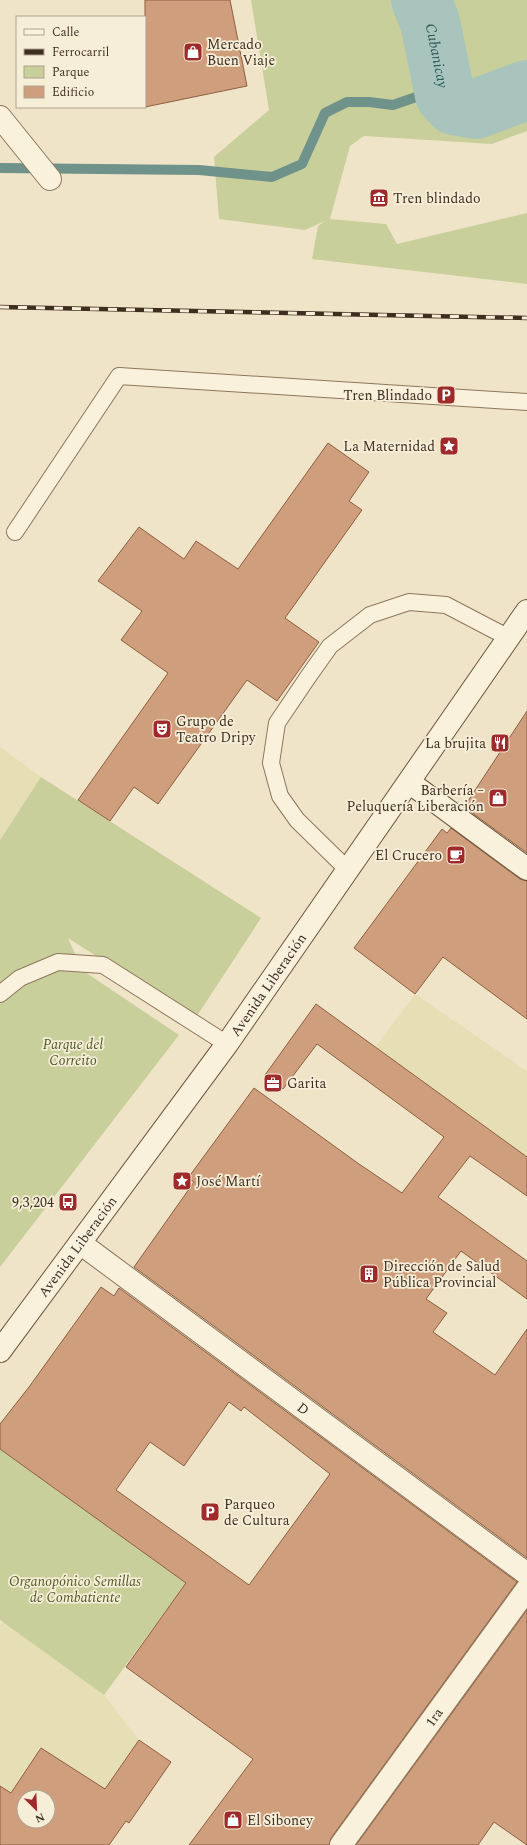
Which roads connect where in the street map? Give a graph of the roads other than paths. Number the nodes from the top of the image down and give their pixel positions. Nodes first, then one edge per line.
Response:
1 (0, 117) edge
2 (50, 179) dead end
3 (527, 402) edge
4 (15, 532) dead end
5 (527, 611) edge
6 (508, 638) junction
7 (409, 782) junction
8 (527, 869) edge
9 (348, 870) junction
10 (0, 994) edge
11 (227, 1044) junction
12 (80, 1243) junction
13 (0, 1351) edge
14 (527, 1574) edge
15 (527, 1590) edge
16 (341, 1845) edge

1 - 2 street
3 - 4 lane
5 - 6 street, Avenida Liberación
6 - 7 street, Avenida Liberación
6 - 9 lane
7 - 8 street
7 - 9 street, Avenida Liberación
9 - 11 street, Avenida Liberación
10 - 11 lane
11 - 12 street, Avenida Liberación
12 - 13 street, Avenida Liberación
12 - 14 street, D
15 - 16 street, 1ra

